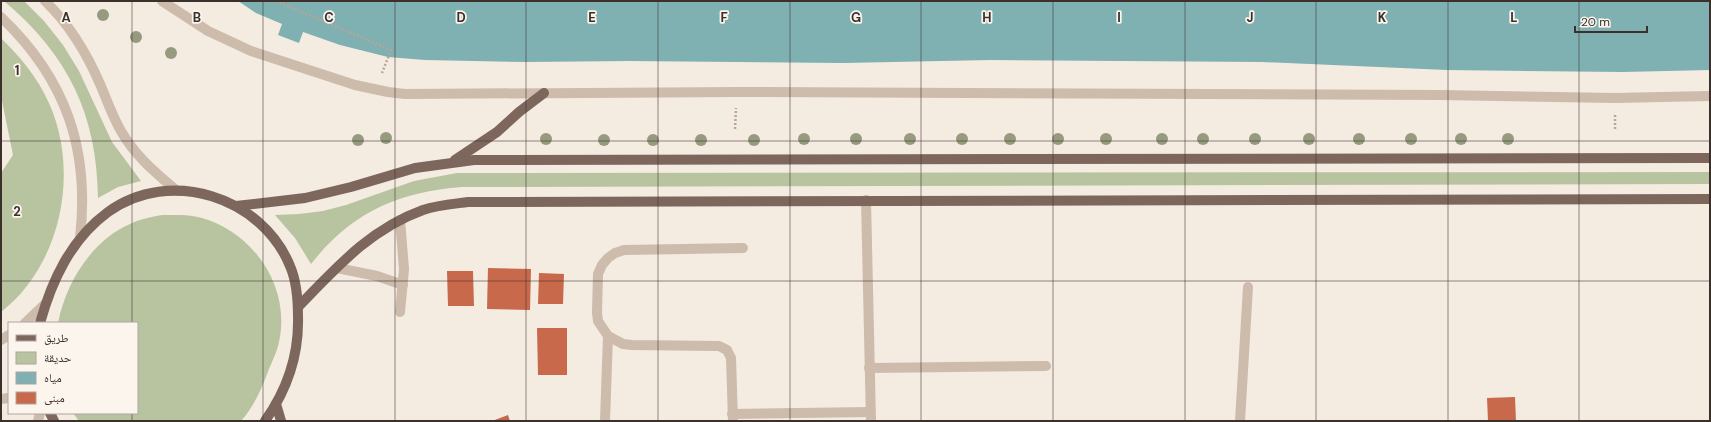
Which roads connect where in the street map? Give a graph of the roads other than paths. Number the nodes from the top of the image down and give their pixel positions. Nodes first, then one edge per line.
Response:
1 (45, 1) edge
2 (162, 1) edge
3 (1, 17) edge
4 (544, 93) junction
5 (1710, 96) edge
6 (1710, 158) edge
7 (451, 162) junction
8 (177, 191) junction
9 (1710, 199) edge
10 (866, 200) junction
11 (236, 206) junction
12 (400, 220) junction
13 (80, 238) junction
14 (743, 248) dead end
15 (336, 268) junction
16 (403, 285) junction
17 (1248, 287) dead end
18 (45, 304) junction
19 (298, 307) junction
20 (400, 312) dead end
21 (26, 322) edge
22 (40, 322) edge
23 (608, 336) junction
24 (1046, 366) dead end
25 (869, 368) junction
26 (276, 404) junction
27 (732, 417) edge
28 (870, 417) edge
29 (265, 421) edge
30 (281, 421) edge
31 (605, 421) edge
32 (1240, 421) edge

1 - 8 street
2 - 4 street
3 - 13 street
4 - 5 street
4 - 7 main road
6 - 7 main road
7 - 11 main road
8 - 11 main road
8 - 13 main road
9 - 10 main road
10 - 12 main road
10 - 25 street
11 - 19 main road
12 - 15 main road
12 - 16 street
13 - 18 main road
14 - 23 street
15 - 16 street
15 - 19 main road
16 - 20 street
17 - 32 street
18 - 21 street
18 - 22 main road
19 - 26 main road
23 - 27 street
23 - 31 street
24 - 25 street
25 - 28 street
26 - 29 main road
26 - 30 main road
27 - 28 street

